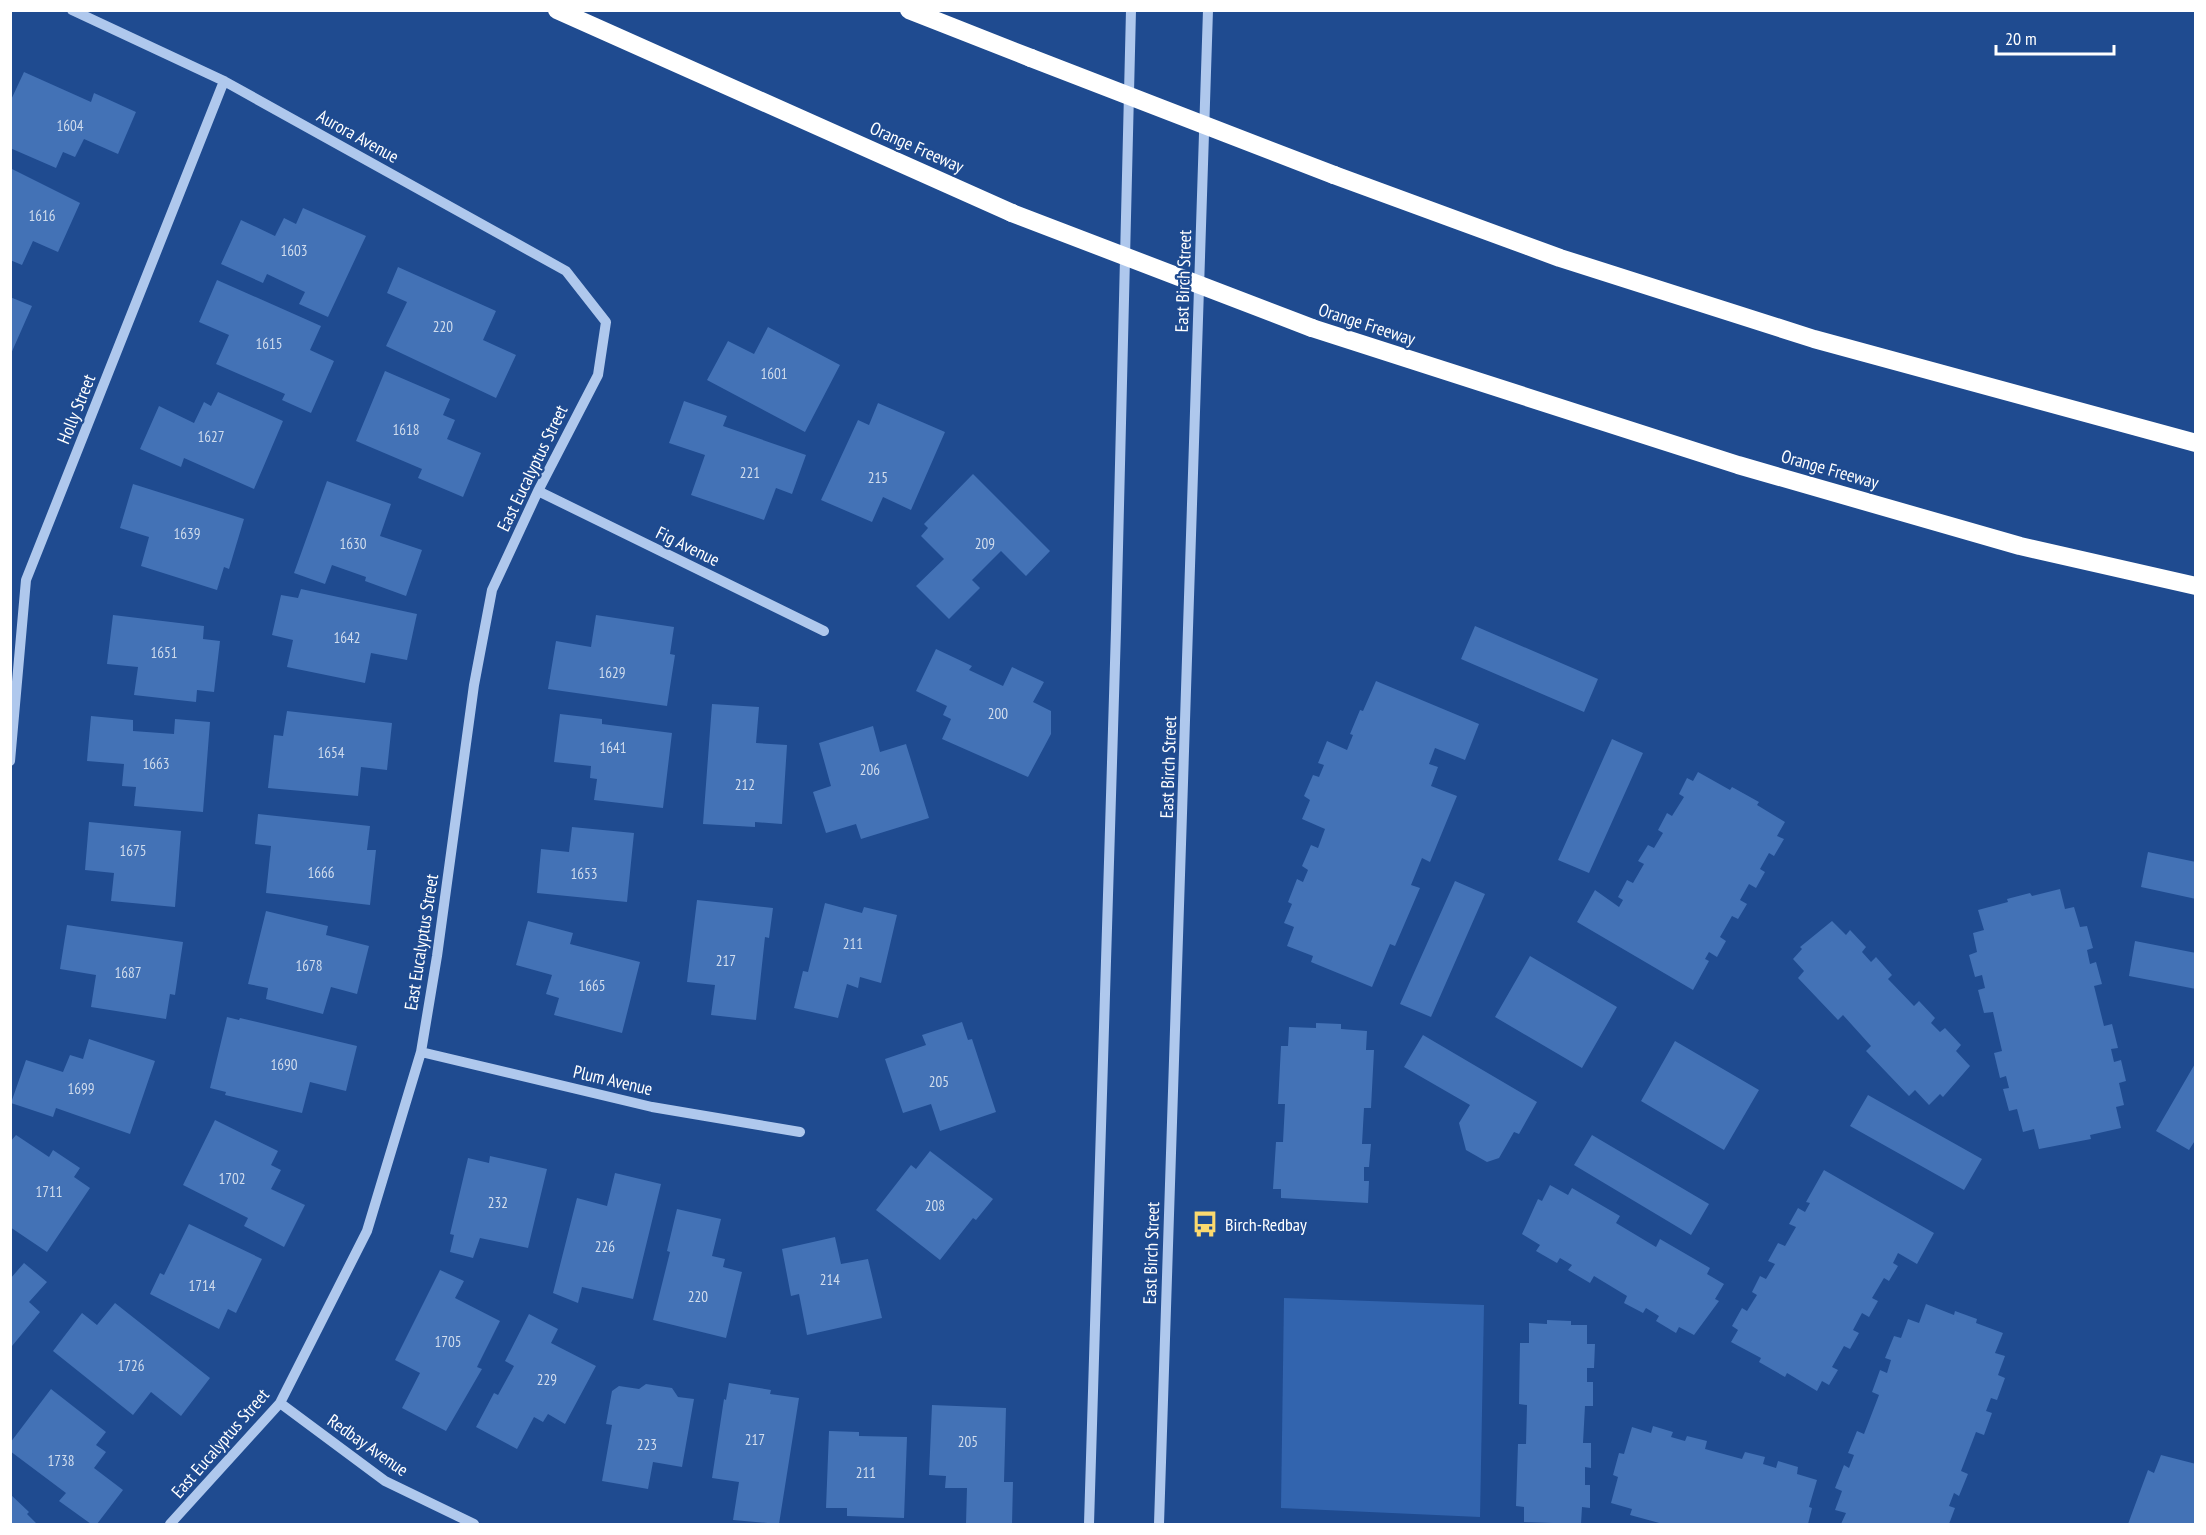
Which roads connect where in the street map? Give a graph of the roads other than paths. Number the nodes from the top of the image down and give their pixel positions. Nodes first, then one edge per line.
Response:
1 (72, 10) edge
2 (557, 10) edge
3 (909, 10) edge
4 (1131, 10) edge
5 (1209, 10) edge
6 (224, 81) junction
7 (606, 321) joint
8 (2196, 443) edge
9 (538, 491) junction
10 (2196, 586) edge
11 (824, 631) dead end
12 (10, 761) edge
13 (421, 1052) junction
14 (800, 1132) dead end
15 (280, 1403) junction
16 (170, 1524) edge
17 (474, 1524) edge
18 (1089, 1524) edge
19 (1159, 1524) edge

1 - 6 street, Aurora Avenue
2 - 10 highway, Orange Freeway, bridge
3 - 8 highway, bridge
4 - 18 street
5 - 19 street, East Birch Street
6 - 7 street, Aurora Avenue
6 - 12 street, Holly Street
7 - 9 street, East Eucalyptus Street
9 - 11 street, Fig Avenue
9 - 13 street, East Eucalyptus Street
13 - 14 street, Plum Avenue
13 - 15 street, East Eucalyptus Street
15 - 16 street, East Eucalyptus Street
15 - 17 street, Redbay Avenue

